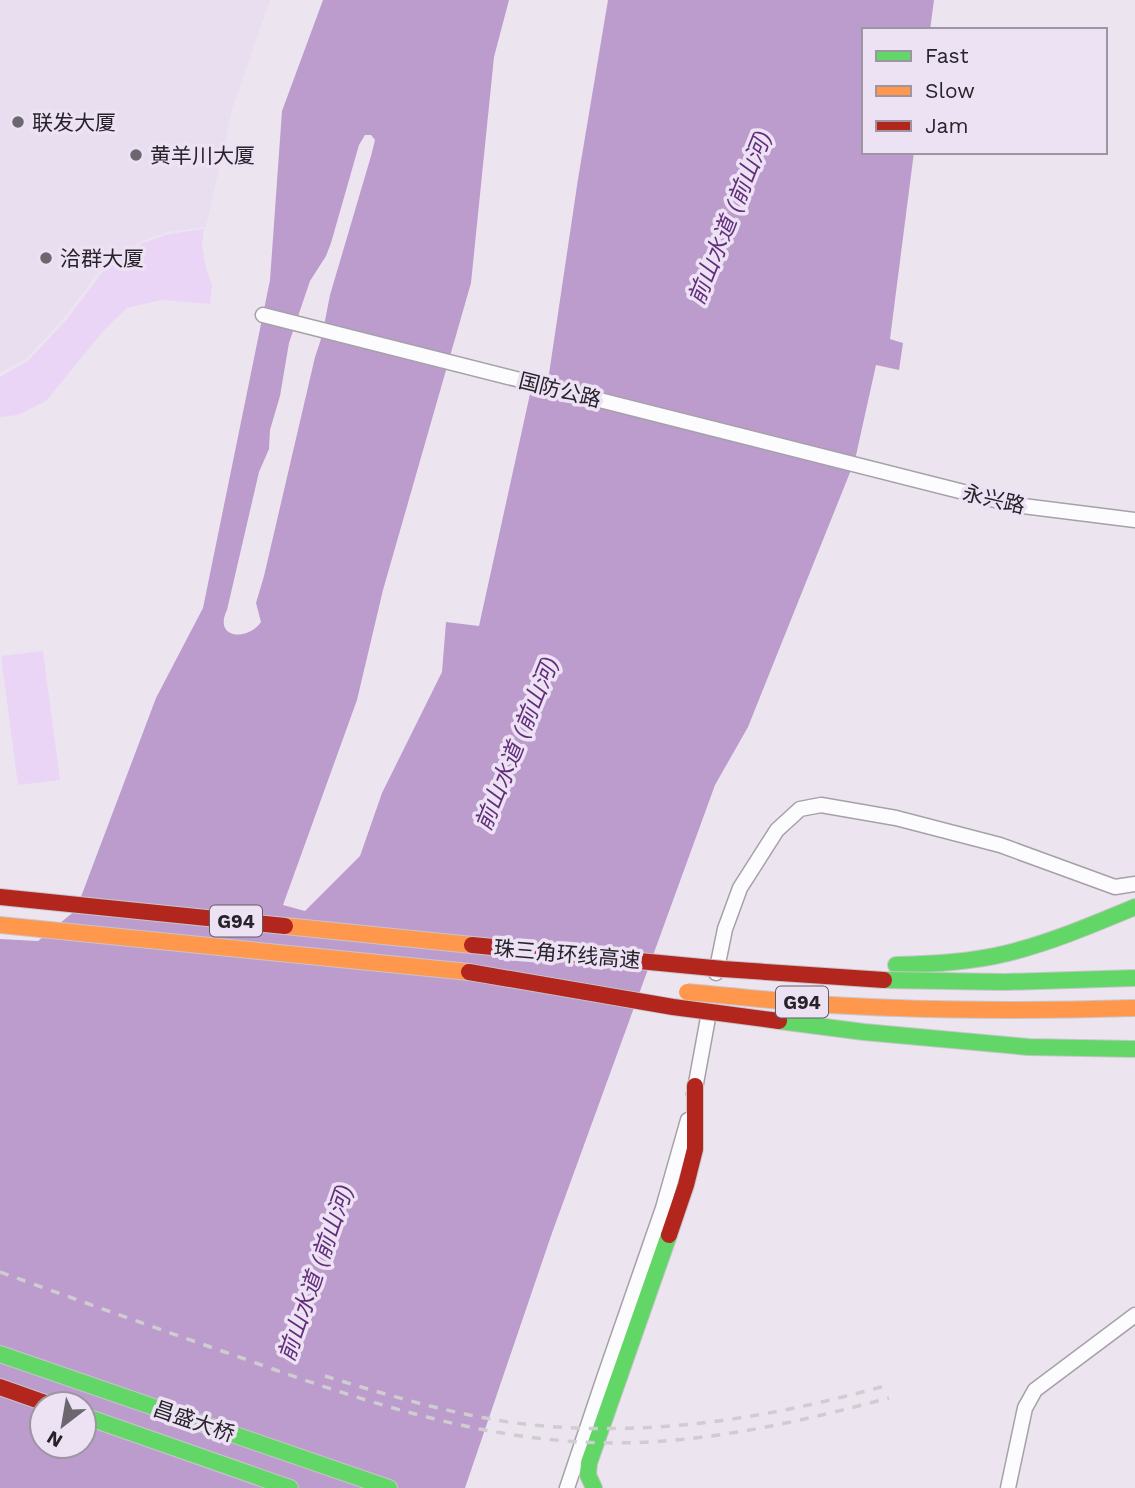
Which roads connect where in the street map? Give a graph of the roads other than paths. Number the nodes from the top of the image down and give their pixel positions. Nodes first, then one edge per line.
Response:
1 (263, 315) dead end
2 (856, 465) joint
3 (1135, 520) edge
4 (1135, 884) edge
5 (0, 897) edge
6 (1135, 907) edge
7 (1135, 922) edge
8 (0, 925) edge
9 (472, 945) junction
10 (896, 965) junction
11 (469, 972) junction
12 (1135, 978) edge
13 (1135, 1008) edge
14 (972, 1010) junction
15 (1135, 1020) edge
16 (1135, 1049) edge
17 (695, 1086) junction
18 (1135, 1315) edge
19 (0, 1354) edge
20 (0, 1387) edge
21 (28, 1397) edge
22 (98, 1421) edge
23 (290, 1488) edge
24 (389, 1488) edge
25 (567, 1488) edge
26 (594, 1488) edge
27 (1008, 1488) edge

1 - 2 street, 国防公路
2 - 3 street, 永兴路
4 - 17 street
5 - 9 main road, 珠三角环线高速 / G94
6 - 10 main road
7 - 10 main road
8 - 11 main road, 珠三角环线高速 / G94
9 - 10 main road, bridge
9 - 12 main road, 珠三角环线高速 / G94, bridge
11 - 14 main road, 珠三角环线高速 / G94, bridge
11 - 16 main road, bridge
13 - 14 main road, 珠三角环线高速 / G94, bridge
14 - 15 main road, bridge
17 - 25 street
17 - 26 main road
18 - 27 street
19 - 24 main road, 昌盛大桥
20 - 21 main road
22 - 23 main road, 昌盛大桥

